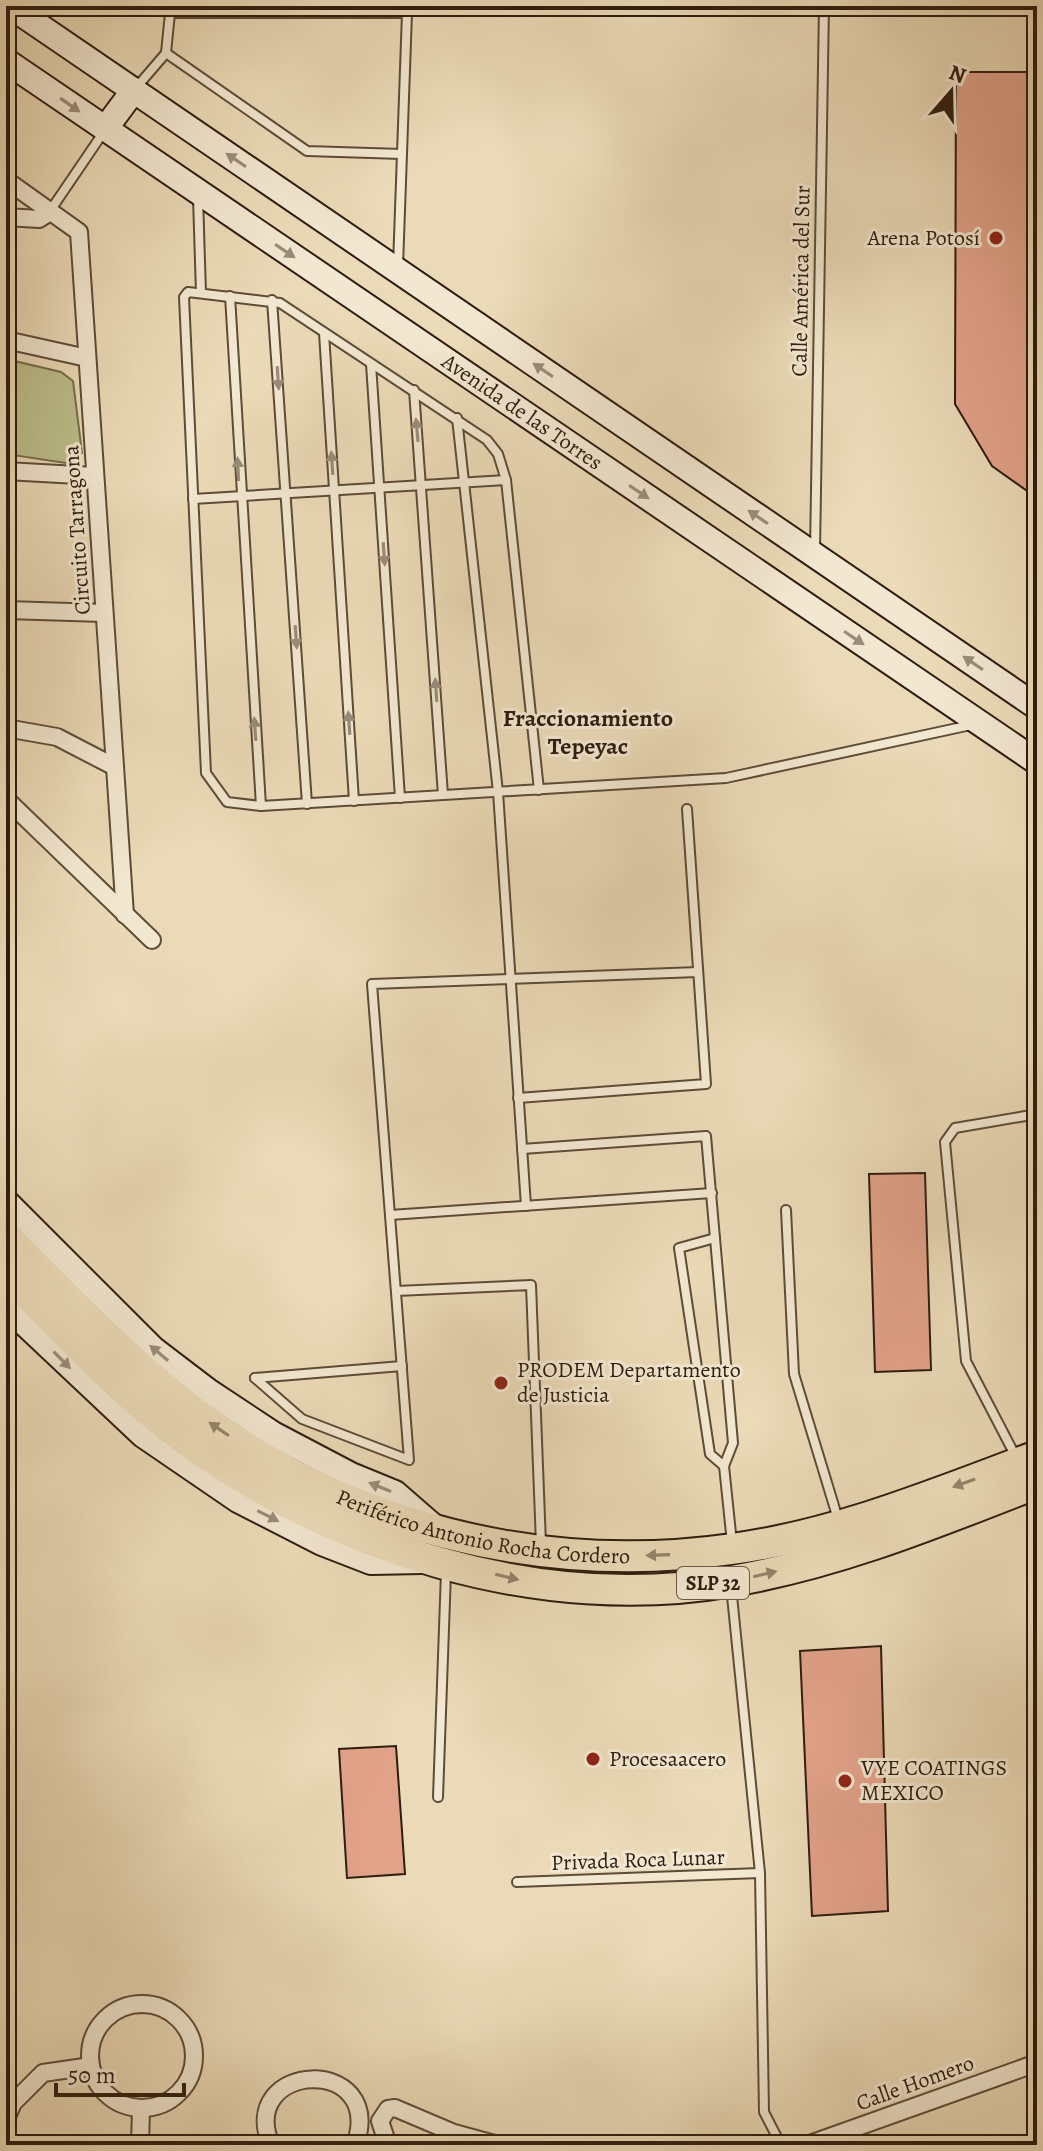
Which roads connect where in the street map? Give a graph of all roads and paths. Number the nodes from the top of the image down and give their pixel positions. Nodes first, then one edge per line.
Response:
1 (10, 6) edge
2 (824, 6) edge
3 (166, 53) junction
4 (6, 61) edge
5 (134, 90) junction
6 (105, 129) junction
7 (402, 154) junction
8 (6, 180) edge
9 (198, 192) junction
10 (50, 212) junction
11 (6, 217) edge
12 (397, 270) junction
13 (201, 293) junction
14 (230, 296) junction
15 (272, 300) junction
16 (324, 333) junction
17 (6, 340) edge
18 (87, 358) junction
19 (371, 364) junction
20 (414, 390) junction
21 (457, 418) junction
22 (6, 471) edge
23 (95, 476) junction
24 (506, 480) junction
25 (464, 484) junction
26 (422, 487) junction
27 (380, 489) junction
28 (334, 491) junction
29 (286, 494) junction
30 (239, 497) junction
31 (193, 499) junction
32 (815, 556) junction
33 (6, 610) edge
34 (104, 613) junction
35 (1037, 707) edge
36 (980, 724) junction
37 (6, 728) edge
38 (1037, 762) edge
39 (115, 767) junction
40 (539, 790) junction
41 (498, 792) junction
42 (443, 795) junction
43 (400, 798) junction
44 (6, 799) edge
45 (354, 801) junction
46 (307, 804) junction
47 (261, 806) junction
48 (687, 809) dead end
49 (125, 915) junction
50 (152, 940) dead end
51 (698, 972) junction
52 (511, 979) junction
53 (518, 1098) junction
54 (1037, 1114) edge
55 (522, 1149) junction
56 (712, 1193) junction
57 (6, 1202) edge
58 (526, 1206) junction
59 (786, 1210) dead end
60 (390, 1215) junction
61 (6, 1237) edge
62 (715, 1238) junction
63 (6, 1272) edge
64 (396, 1291) junction
65 (6, 1306) edge
66 (402, 1366) junction
67 (724, 1466) junction
68 (1031, 1467) edge
69 (840, 1523) junction
70 (383, 1528) junction
71 (733, 1549) junction
72 (440, 1553) junction
73 (541, 1553) junction
74 (731, 1581) junction
75 (438, 1797) dead end
76 (760, 1873) junction
77 (517, 1882) dead end
78 (1037, 2063) edge
79 (91, 2066) junction
80 (345, 2089) junction
81 (141, 2108) junction
82 (395, 2108) junction
83 (6, 2119) edge
84 (386, 2142) edge
85 (140, 2145) edge
86 (271, 2145) edge
87 (357, 2145) edge
88 (498, 2145) edge
89 (781, 2145) edge
90 (807, 2145) edge

1 - 5 main road
2 - 32 lane, Calle América del Sur
3 - 5 lane
3 - 7 lane
3 - 7 lane
4 -> 6 main road, Avenida de las Torres
5 - 6 main road
12 -> 5 main road
6 - 9 main road, Avenida de las Torres
6 - 10 lane
7 - 12 lane
8 - 10 street, Circuito Tarragona
9 - 13 lane
9 -> 36 main road, Avenida de las Torres
10 - 11 street
10 - 18 street, Circuito Tarragona
32 -> 12 main road
13 - 14 lane
13 - 31 lane
14 - 15 lane
30 -> 14 lane
15 - 16 lane
15 -> 29 lane
16 - 19 lane
28 -> 16 lane
17 - 18 street
18 - 23 street, Circuito Tarragona
19 - 20 lane
19 - 27 lane
20 - 21 lane
26 -> 20 lane
21 - 24 lane
21 - 25 lane
22 - 23 street
23 - 34 street, Circuito Tarragona
24 - 25 lane
24 - 40 lane
25 - 26 lane
25 - 41 lane
26 - 27 lane
42 -> 26 lane
27 - 28 lane
27 -> 43 lane
28 - 29 lane
45 -> 28 lane
29 - 30 lane
29 -> 46 lane
30 - 31 lane
47 -> 30 lane
31 - 47 lane
35 -> 32 main road
33 - 34 street
34 - 39 street, Circuito Tarragona
36 - 38 main road, Avenida de las Torres
36 - 40 lane
37 - 39 street
39 - 49 street, Circuito Tarragona
40 - 41 lane
41 - 42 lane
41 - 52 lane
42 - 43 lane
43 - 45 lane
44 - 49 street
45 - 46 lane
46 - 47 lane
48 - 51 lane
49 - 50 street
51 - 52 lane
51 - 53 lane
52 - 53 lane
52 - 60 lane
53 - 55 lane
54 - 68 lane
55 - 56 lane
55 - 58 lane
56 - 58 lane
56 - 62 lane
72 -> 57 main road
58 - 60 lane
59 - 69 lane
60 - 64 lane
70 -> 61 highway, Periférico Antonio Rocha Cordero / SLP 32
62 - 67 lane
62 - 67 lane
63 - 70 highway, Periférico Antonio Rocha Cordero / SLP 32
64 - 66 lane
64 - 73 lane
65 -> 72 main road
66 - 66 lane
67 - 71 lane
68 -> 69 highway, Periférico Antonio Rocha Cordero / SLP 32
74 -> 68 highway, Periférico Antonio Rocha Cordero / SLP 32
69 - 71 highway, Periférico Antonio Rocha Cordero / SLP 32
70 - 72 highway, Periférico Antonio Rocha Cordero / SLP 32
71 -> 73 highway, Periférico Antonio Rocha Cordero / SLP 32
72 - 73 highway, Periférico Antonio Rocha Cordero / SLP 32
72 -> 74 highway, Periférico Antonio Rocha Cordero / SLP 32
72 - 75 lane
74 - 76 lane
76 - 77 lane, Privada Roca Lunar
76 - 89 lane
78 - 90 street, Calle Homero
79 - 81 street
79 - 81 street
79 - 83 street
80 - 82 street
80 - 86 street
80 - 87 street
81 - 85 street
82 - 84 street
82 - 88 street
84 - 87 street

